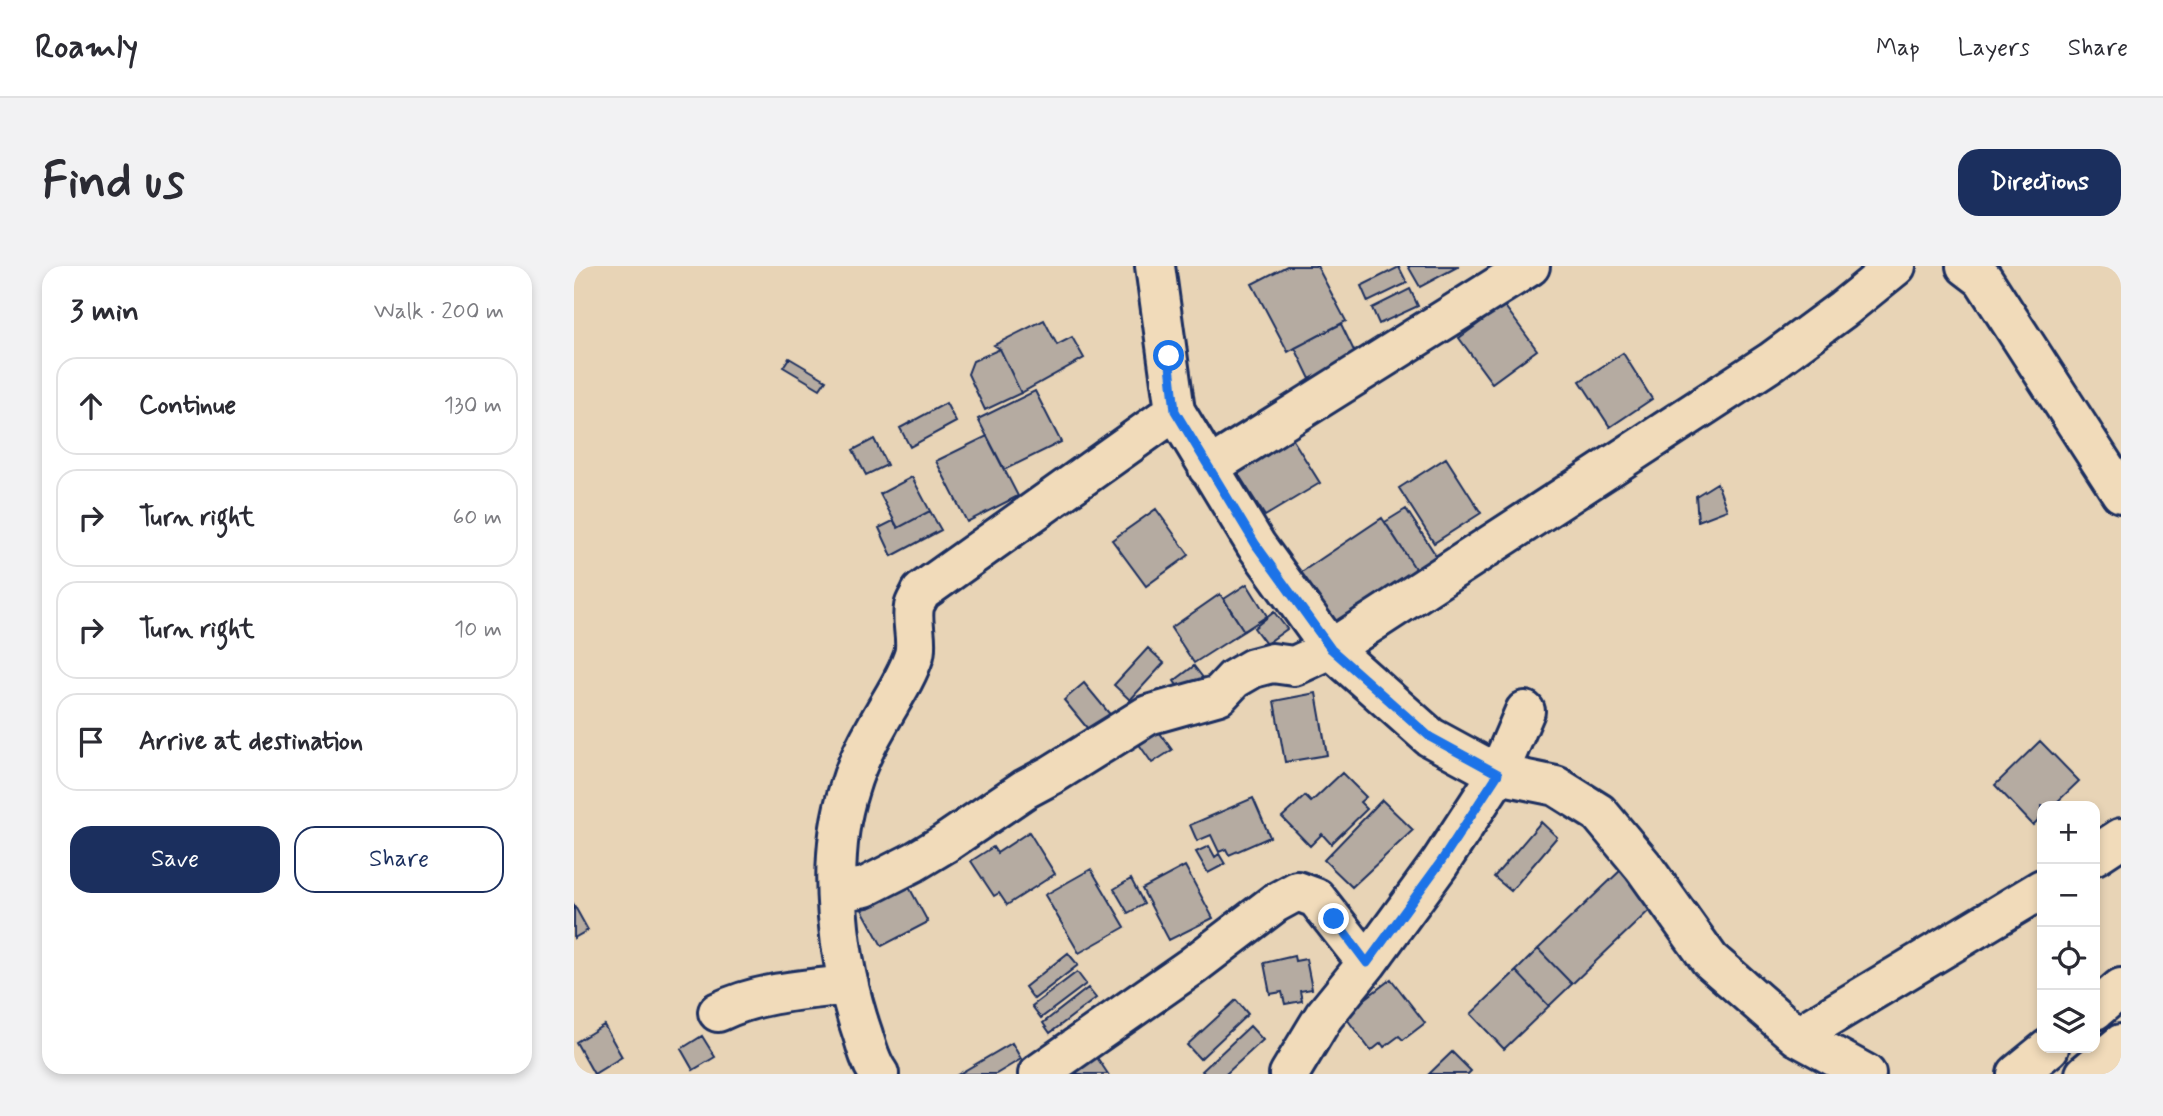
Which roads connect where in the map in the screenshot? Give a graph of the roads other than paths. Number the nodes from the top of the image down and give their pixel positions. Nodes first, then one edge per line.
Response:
1 (1155, 266) edge
2 (1530, 266) edge
3 (1896, 266) edge
4 (1966, 266) edge
5 (1175, 411) junction
6 (1208, 468) junction
7 (2121, 493) edge
8 (1331, 649) junction
9 (1525, 711) dead end
10 (1498, 774) junction
11 (2121, 838) edge
12 (2100, 853) edge
13 (838, 892) junction
14 (2037, 892) edge
15 (1367, 963) junction
16 (849, 985) junction
17 (2121, 988) edge
18 (2100, 1006) edge
19 (718, 1012) dead end
20 (1797, 1035) junction
21 (2121, 1044) edge
22 (2043, 1053) edge
23 (879, 1074) edge
24 (1038, 1074) edge
25 (1289, 1074) edge
26 (1866, 1074) edge
27 (2017, 1074) edge
28 (2085, 1074) edge

1 - 5 main road
2 - 6 main road
3 - 8 main road
4 - 7 main road
5 - 6 main road
5 - 13 main road
6 - 8 main road
8 - 10 main road
8 - 13 main road
9 - 10 main road
10 - 15 main road
10 - 20 main road
11 - 12 main road
13 - 16 main road
14 - 20 main road
15 - 24 main road
15 - 25 main road
16 - 19 main road
16 - 23 main road
17 - 18 main road
20 - 26 main road
21 - 28 main road
22 - 27 main road

